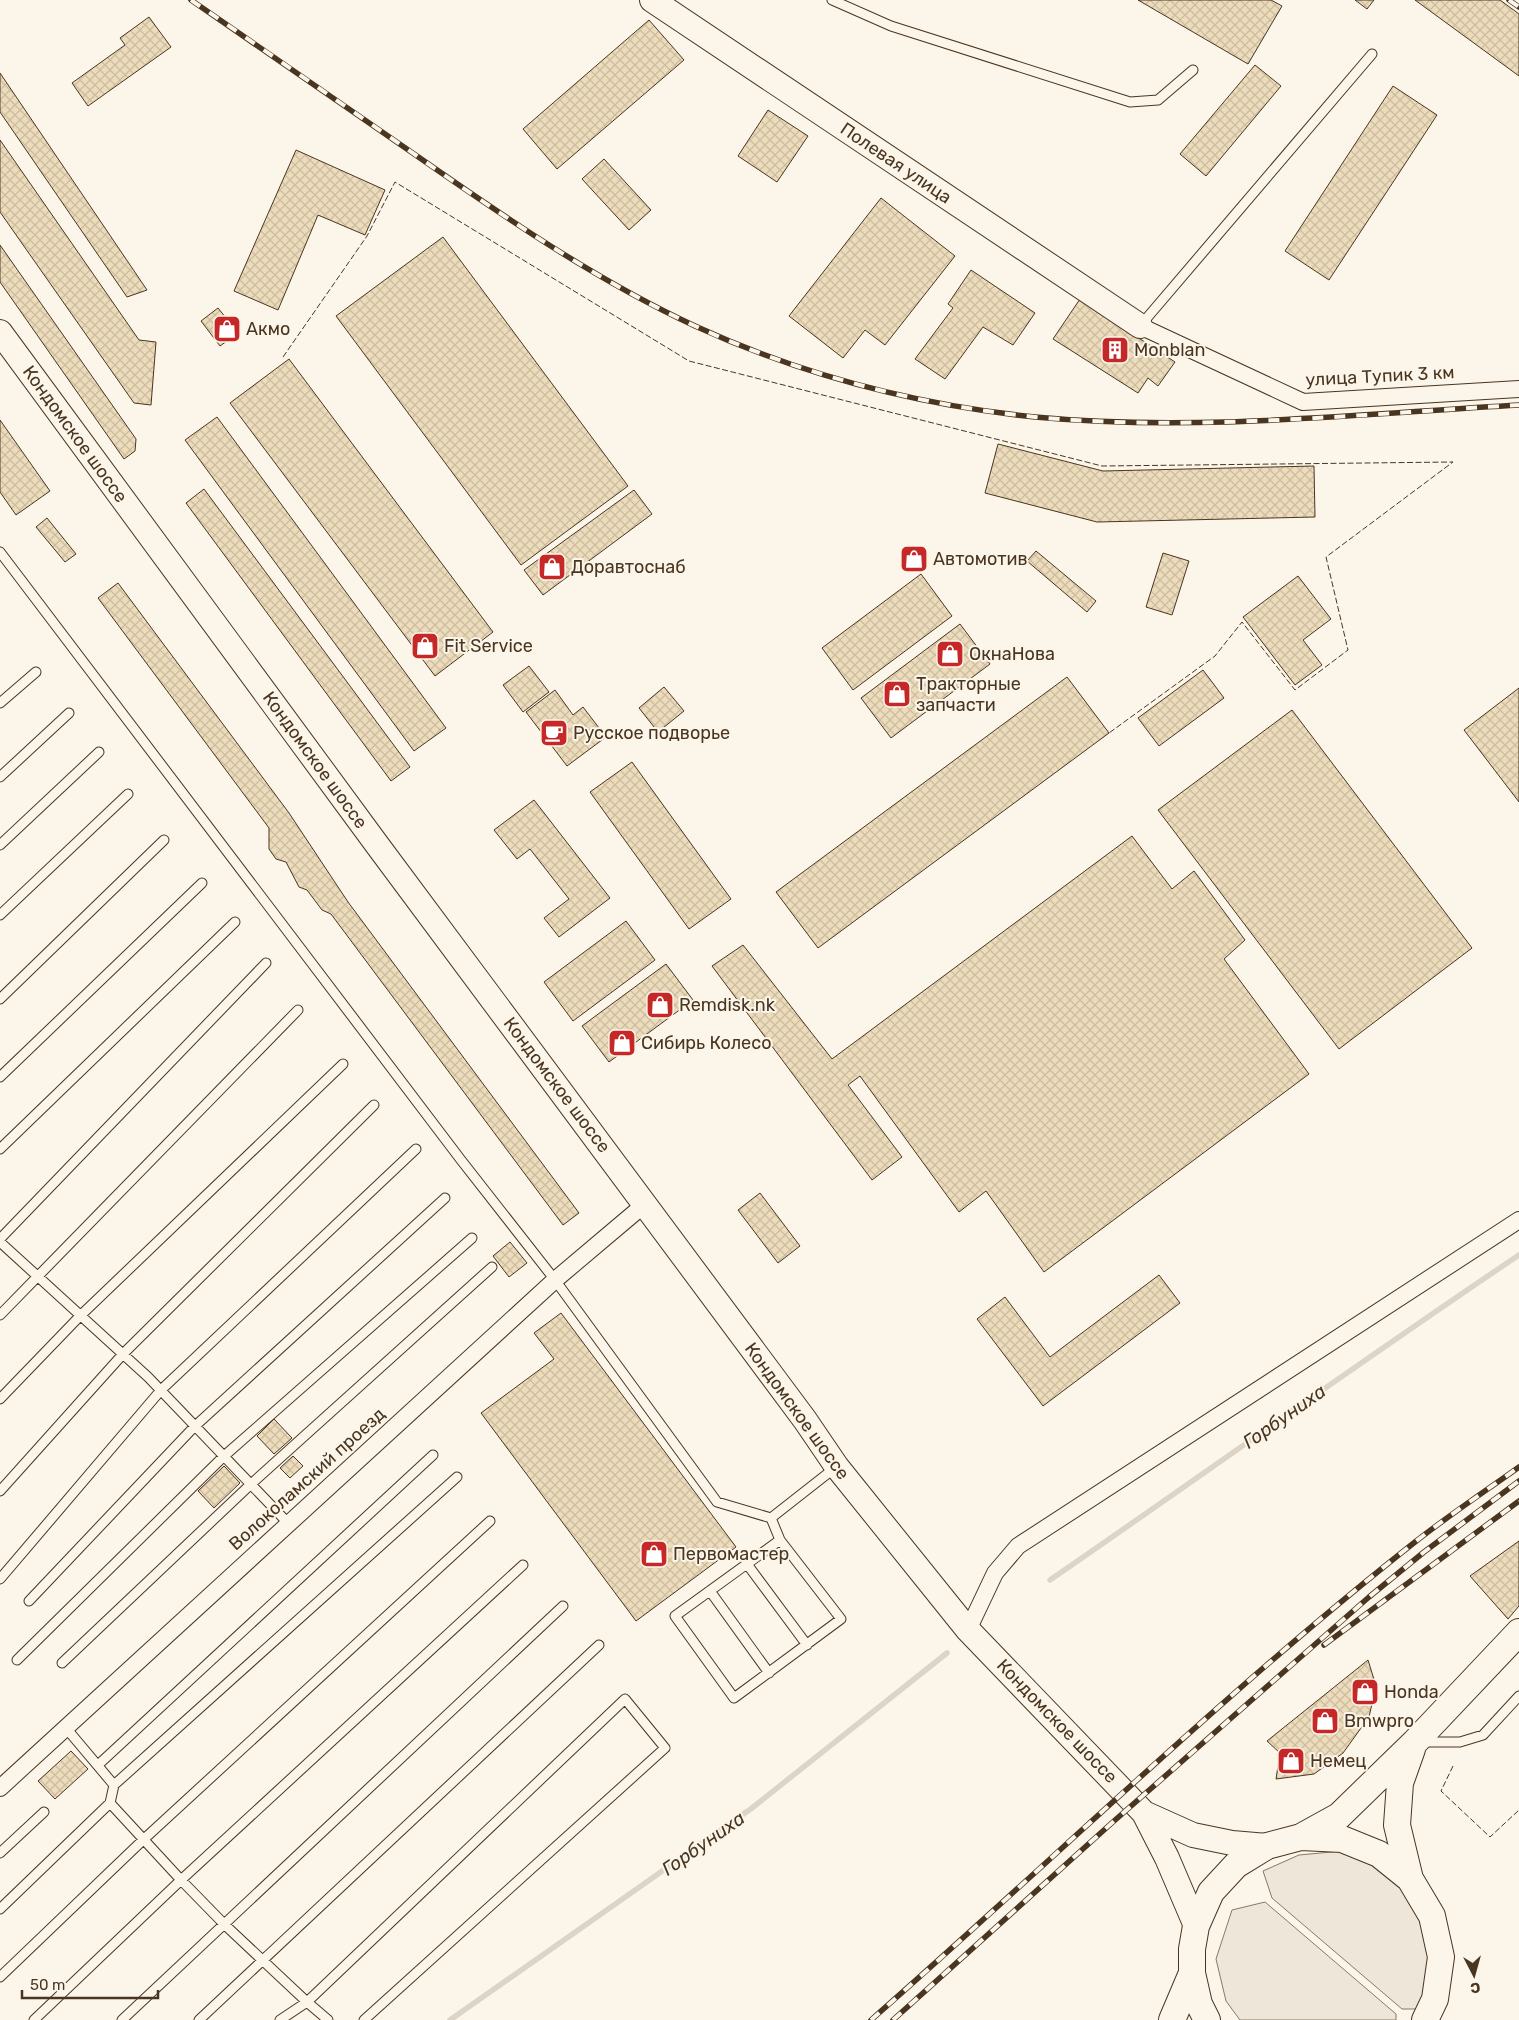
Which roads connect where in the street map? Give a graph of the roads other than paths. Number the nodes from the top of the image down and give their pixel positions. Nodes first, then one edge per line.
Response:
1 (652, 0) edge
2 (832, 0) edge
3 (1372, 54) dead end
4 (1193, 70) dead end
5 (1140, 326) junction
6 (0, 332) edge
7 (1519, 388) edge
8 (0, 552) edge
9 (36, 672) dead end
10 (0, 703) edge
11 (69, 713) dead end
12 (99, 752) dead end
13 (0, 777) edge
14 (128, 794) dead end
15 (164, 840) dead end
16 (0, 845) edge
17 (202, 883) dead end
18 (0, 915) edge
19 (235, 922) dead end
20 (266, 963) dead end
21 (0, 999) edge
22 (298, 1010) dead end
23 (343, 1064) dead end
24 (0, 1077) edge
25 (374, 1105) dead end
26 (0, 1149) edge
27 (416, 1149) dead end
28 (444, 1198) dead end
29 (645, 1204) junction
30 (1519, 1220) edge
31 (472, 1238) dead end
32 (0, 1241) edge
33 (492, 1267) dead end
34 (37, 1276) junction
35 (554, 1280) junction
36 (0, 1315) edge
37 (80, 1316) junction
38 (123, 1354) junction
39 (161, 1390) junction
40 (0, 1398) edge
41 (194, 1426) junction
42 (433, 1455) dead end
43 (223, 1456) junction
44 (837, 1466) junction
45 (457, 1478) dead end
46 (250, 1485) junction
47 (0, 1491) edge
48 (771, 1518) junction
49 (490, 1521) dead end
50 (288, 1523) junction
51 (780, 1540) junction
52 (747, 1564) junction
53 (523, 1565) dead end
54 (0, 1579) edge
55 (710, 1591) junction
56 (28, 1601) dead end
57 (563, 1606) dead end
58 (968, 1630) junction
59 (1519, 1632) edge
60 (599, 1645) dead end
61 (807, 1645) junction
62 (17, 1660) dead end
63 (62, 1663) dead end
64 (769, 1673) junction
65 (1519, 1696) edge
66 (66, 1728) junction
67 (1415, 1742) junction
68 (98, 1765) junction
69 (114, 1785) junction
70 (0, 1788) edge
71 (110, 1803) junction
72 (44, 1812) dead end
73 (1144, 1813) junction
74 (1301, 1837) junction
75 (143, 1840) junction
76 (1267, 1846) junction
77 (0, 1853) edge
78 (181, 1880) junction
79 (1410, 1880) junction
80 (0, 1909) edge
81 (225, 1925) junction
82 (1196, 1926) junction
83 (264, 1961) junction
84 (1192, 1973) junction
85 (0, 1977) edge
86 (307, 2002) junction
87 (1433, 2013) edge
88 (34, 2020) edge
89 (122, 2020) edge
90 (199, 2020) edge
91 (280, 2020) edge
92 (328, 2020) edge
93 (364, 2020) edge
94 (1172, 2020) edge
95 (1207, 2020) edge

1 - 5 street, Полевая улица
2 - 4 lane
3 - 5 lane
5 - 7 street, улица Тупик 3 км
6 - 29 street, Кондомское шоссе
8 - 35 lane
9 - 10 lane
11 - 13 lane
12 - 16 lane
14 - 18 lane
15 - 21 lane
17 - 24 lane
19 - 26 lane
20 - 32 lane
22 - 34 lane
23 - 37 lane
25 - 38 lane
27 - 39 lane
28 - 41 lane
29 - 35 street, Волоколамский проезд
29 - 44 street, Кондомское шоссе
30 - 58 street
31 - 43 lane
32 - 34 lane
33 - 46 lane
34 - 36 lane
34 - 37 lane
35 - 48 lane
35 - 50 street, Волоколамский проезд
37 - 38 lane
37 - 40 lane
38 - 39 lane
38 - 47 lane
39 - 41 lane
39 - 54 lane
41 - 43 lane
41 - 56 lane
42 - 68 lane
43 - 46 lane
43 - 62 lane
44 - 48 lane
44 - 58 street, Кондомское шоссе
45 - 69 lane
46 - 50 lane
46 - 63 lane
48 - 51 lane
49 - 75 lane
50 - 66 street, Волоколамский проезд
51 - 52 lane
51 - 61 lane
52 - 55 lane
52 - 61 lane
53 - 78 lane
55 - 64 lane
55 - 64 lane
57 - 81 lane
58 - 73 street, Кондомское шоссе
59 - 67 main road
60 - 83 lane
61 - 64 lane
65 - 67 lane
66 - 68 lane
66 - 70 street, Волоколамский проезд
67 - 74 main road
67 - 79 main road
68 - 69 lane
69 - 71 lane
71 - 75 lane
71 - 80 lane
72 - 77 lane
73 - 76 street, Кондомское шоссе
73 - 82 street, Кондомское шоссе
74 - 76 main road
74 - 79 main road
75 - 78 lane
75 - 85 lane
76 - 82 main road
78 - 81 lane
78 - 88 lane
79 - 87 main road
81 - 83 lane
81 - 89 lane
82 - 84 main road
83 - 86 lane
83 - 90 lane
84 - 94 main road
84 - 95 main road
86 - 91 lane
86 - 92 lane
86 - 93 lane

